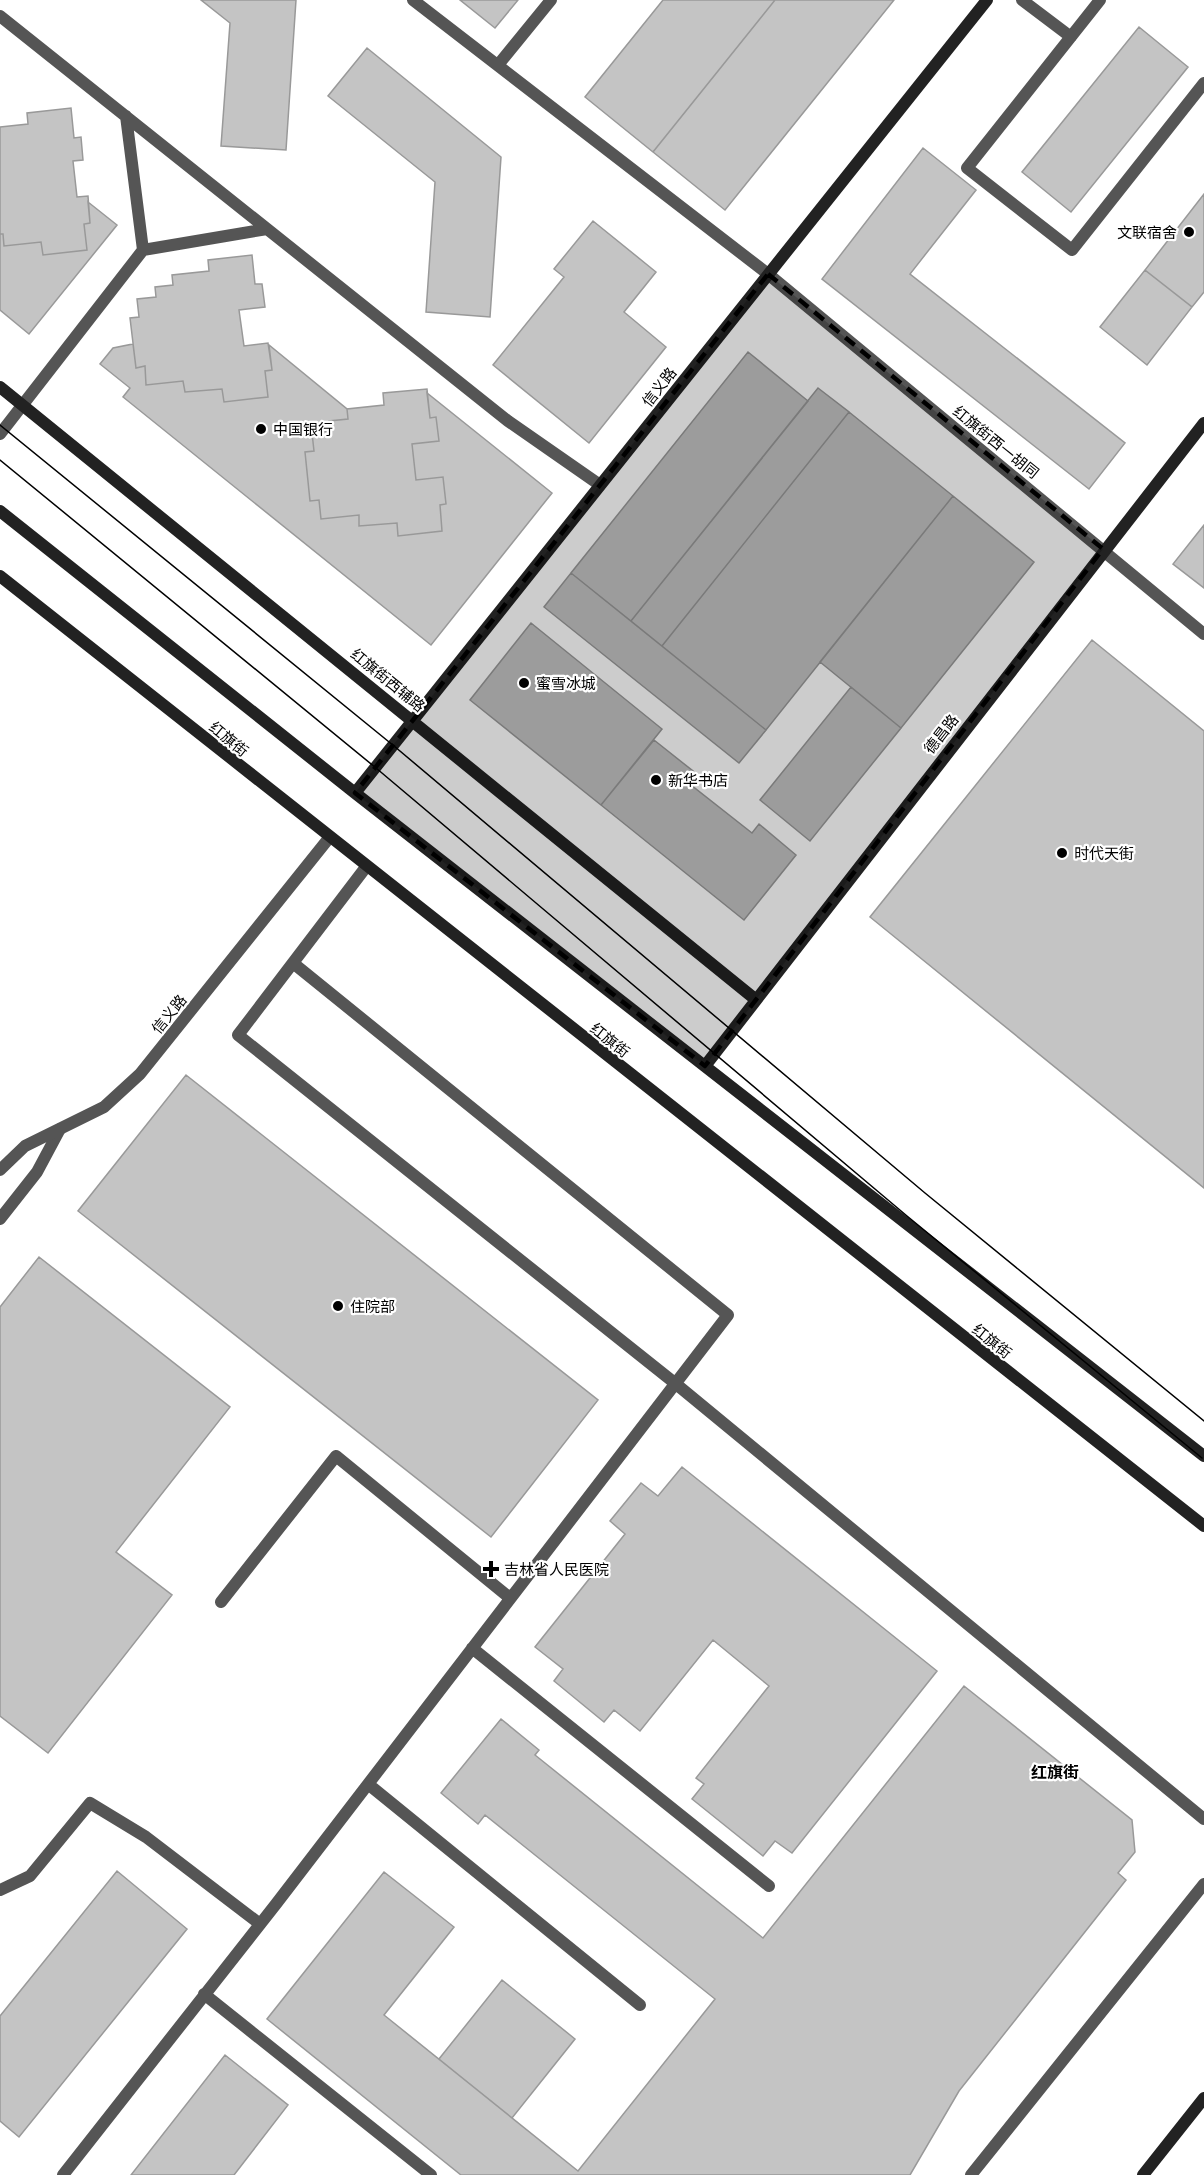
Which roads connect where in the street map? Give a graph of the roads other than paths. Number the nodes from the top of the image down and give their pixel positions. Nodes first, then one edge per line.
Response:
1 (412, 0) edge
2 (551, 0) edge
3 (987, 0) edge
4 (1022, 0) edge
5 (1100, 0) edge
6 (0, 16) edge
7 (1071, 37) junction
8 (498, 65) junction
9 (1204, 83) edge
10 (126, 116) junction
11 (267, 229) junction
12 (143, 250) junction
13 (768, 274) junction
14 (0, 387) edge
15 (23, 405) junction
16 (1204, 423) edge
17 (0, 434) edge
18 (600, 485) junction
19 (0, 511) edge
20 (1103, 549) junction
21 (0, 576) edge
22 (1204, 634) edge
23 (414, 720) junction
24 (355, 793) junction
25 (329, 838) junction
26 (366, 867) junction
27 (293, 963) junction
28 (755, 999) junction
29 (705, 1065) junction
30 (60, 1129) junction
31 (0, 1170) edge
32 (0, 1219) edge
33 (675, 1384) junction
34 (1204, 1456) edge
35 (1204, 1526) edge
36 (510, 1599) junction
37 (221, 1602) dead end
38 (472, 1648) junction
39 (368, 1784) junction
40 (1204, 1819) edge
41 (1204, 1884) edge
42 (769, 1886) dead end
43 (0, 1890) edge
44 (260, 1924) junction
45 (204, 1994) junction
46 (640, 2005) dead end
47 (1204, 2098) edge
48 (63, 2175) edge
49 (431, 2175) edge
50 (971, 2175) edge
51 (1143, 2175) edge

1 - 8 street, 红旗街西一胡同
2 - 8 street
3 - 13 main road, 信义路
4 - 7 street
5 - 7 street
6 - 10 street
7 - 9 street
8 - 13 street, 红旗街西一胡同
10 - 11 street
10 - 12 street
11 - 12 street
11 - 18 street
12 - 15 street
13 - 18 main road, 信义路
13 - 20 street, 红旗街西一胡同
14 - 15 main road, 红旗街西辅路
15 - 17 street
15 - 23 main road, 红旗街西辅路
16 - 20 main road, 德昌路
18 - 23 main road, 信义路
19 - 24 main road
20 - 22 street, 红旗街西一胡同
20 - 28 main road, 德昌路
21 - 25 main road, 红旗街
23 - 24 main road, 信义路
23 - 28 main road, 红旗街西辅路
24 - 29 main road
25 - 26 main road, 红旗街
25 - 30 street, 信义路
26 - 27 street
26 - 35 main road, 红旗街
27 - 33 street
27 - 33 street
28 - 29 main road, 德昌路
29 - 34 main road
30 - 31 street, 信义路
30 - 32 street
33 - 36 street
33 - 40 street
36 - 37 street
36 - 38 street
38 - 39 street
38 - 42 street
39 - 44 street
39 - 46 street
41 - 50 street
43 - 44 street
44 - 45 street
45 - 48 street
45 - 49 street
47 - 51 main road

